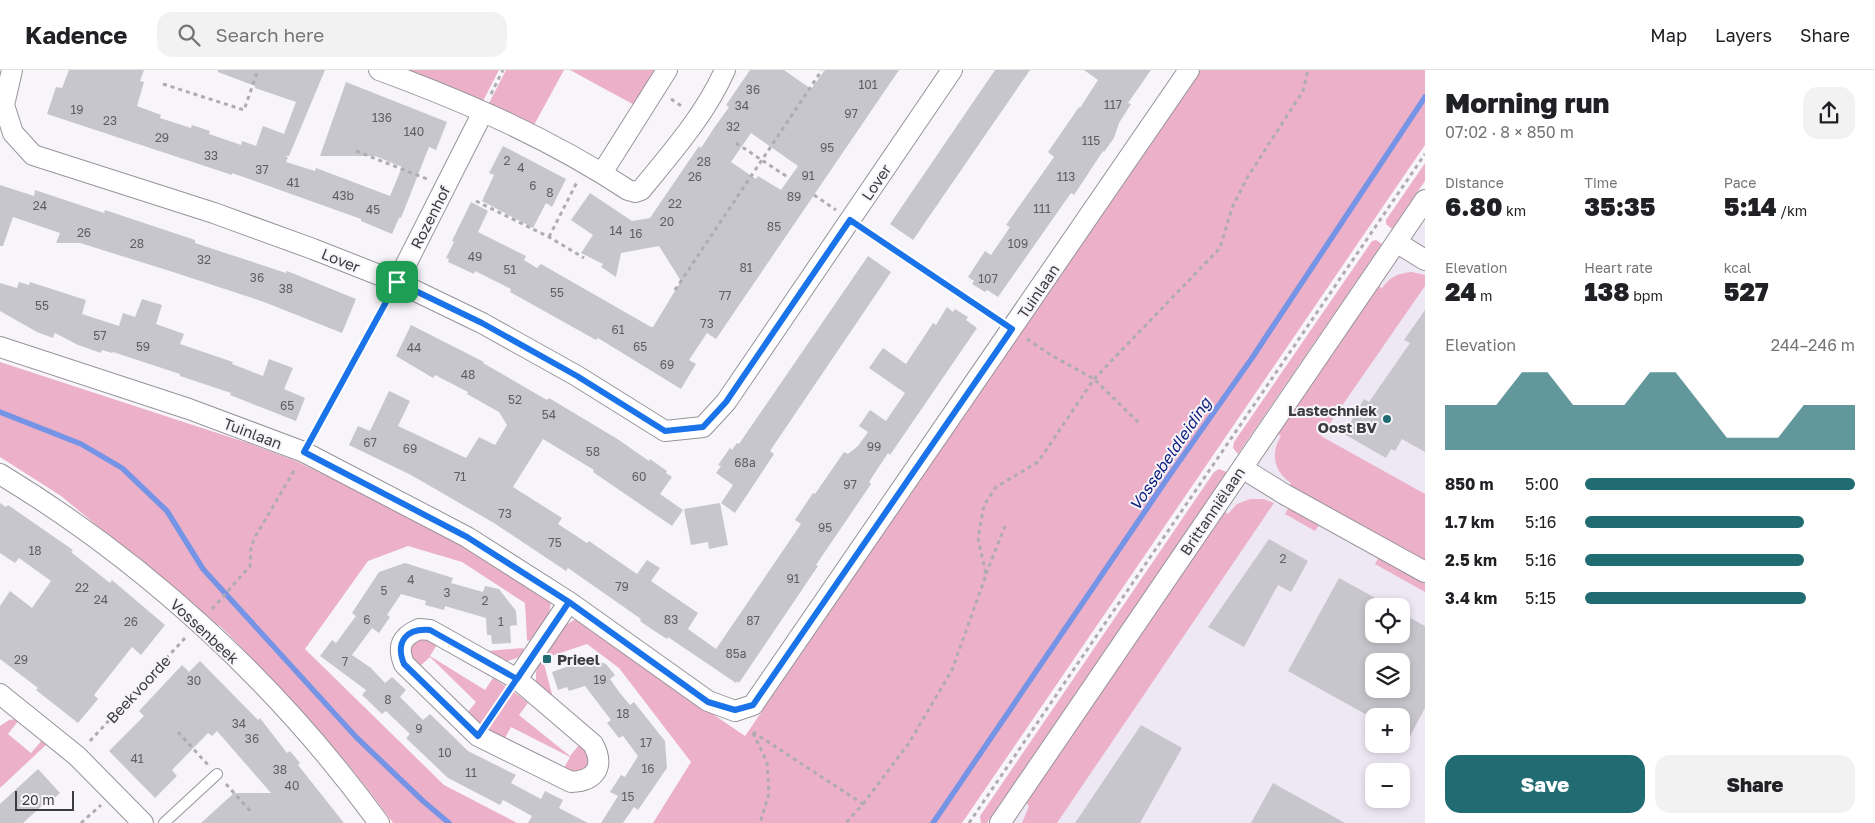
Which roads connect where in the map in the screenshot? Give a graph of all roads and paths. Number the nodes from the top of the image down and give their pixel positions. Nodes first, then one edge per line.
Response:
1 (12, 70) edge
2 (258, 70) edge
3 (379, 70) edge
4 (503, 70) edge
5 (667, 70) edge
6 (725, 70) edge
7 (822, 70) edge
8 (952, 70) edge
9 (1189, 70) edge
10 (1308, 70) edge
11 (163, 84) dead end
12 (482, 112) junction
13 (736, 143) dead end
14 (356, 150) dead end
15 (1425, 154) edge
16 (762, 161) junction
17 (594, 169) junction
18 (790, 178) dead end
19 (446, 187) junction
20 (814, 195) dead end
21 (1425, 200) edge
22 (476, 202) dead end
23 (850, 220) junction
24 (549, 237) junction
25 (1396, 242) junction
26 (584, 258) dead end
27 (1425, 260) edge
28 (397, 282) junction
29 (675, 290) dead end
30 (1012, 329) junction
31 (0, 347) edge
32 (1094, 379) junction
33 (1140, 424) dead end
34 (304, 452) junction
35 (1242, 468) junction
36 (0, 474) edge
37 (1005, 526) dead end
38 (1425, 572) edge
39 (986, 574) junction
40 (569, 602) junction
41 (215, 605) dead end
42 (199, 623) junction
43 (517, 679) junction
44 (4, 704) edge
45 (735, 710) junction
46 (753, 732) junction
47 (478, 736) junction
48 (77, 756) junction
49 (217, 774) dead end
50 (114, 793) junction
51 (862, 804) junction
52 (81, 823) edge
53 (143, 823) edge
54 (164, 823) edge
55 (379, 823) edge
56 (760, 823) edge
57 (846, 823) edge
58 (969, 823) edge
59 (1000, 823) edge

1 - 28 street, Lover
2 - 11 path
3 - 12 street
4 - 12 path
5 - 17 street
6 - 17 street
7 - 16 path
8 - 23 street, Lover
9 - 30 street, Tuinlaan
10 - 32 path
12 - 17 street
12 - 19 street, Rozenhof
13 - 16 path
14 - 19 path
15 - 58 path
16 - 18 path
16 - 29 path
17 - 24 path
19 - 28 street, Rozenhof
20 - 23 path
21 - 25 street, Brittanniëlaan
22 - 24 path
23 - 28 street, Lover
23 - 30 path
24 - 26 path
25 - 27 street
25 - 35 street, Brittanniëlaan
28 - 34 path
30 - 32 path
30 - 45 street, Tuinlaan
31 - 34 street, Tuinlaan
32 - 33 path
32 - 39 path
34 - 40 street, Tuinlaan
34 - 41 path
35 - 38 street
35 - 59 street, Brittanniëlaan
36 - 42 street, Vossenbeek
37 - 39 path
39 - 51 path
40 - 43 street
40 - 45 street, Tuinlaan
42 - 48 path, Beekvoorde
42 - 55 street, Vossenbeek
43 - 47 path
43 - 47 street
43 - 47 street
44 - 48 street
45 - 46 path
46 - 51 path
46 - 56 path
48 - 50 street
49 - 54 lane
50 - 52 path
50 - 53 street
51 - 57 path

